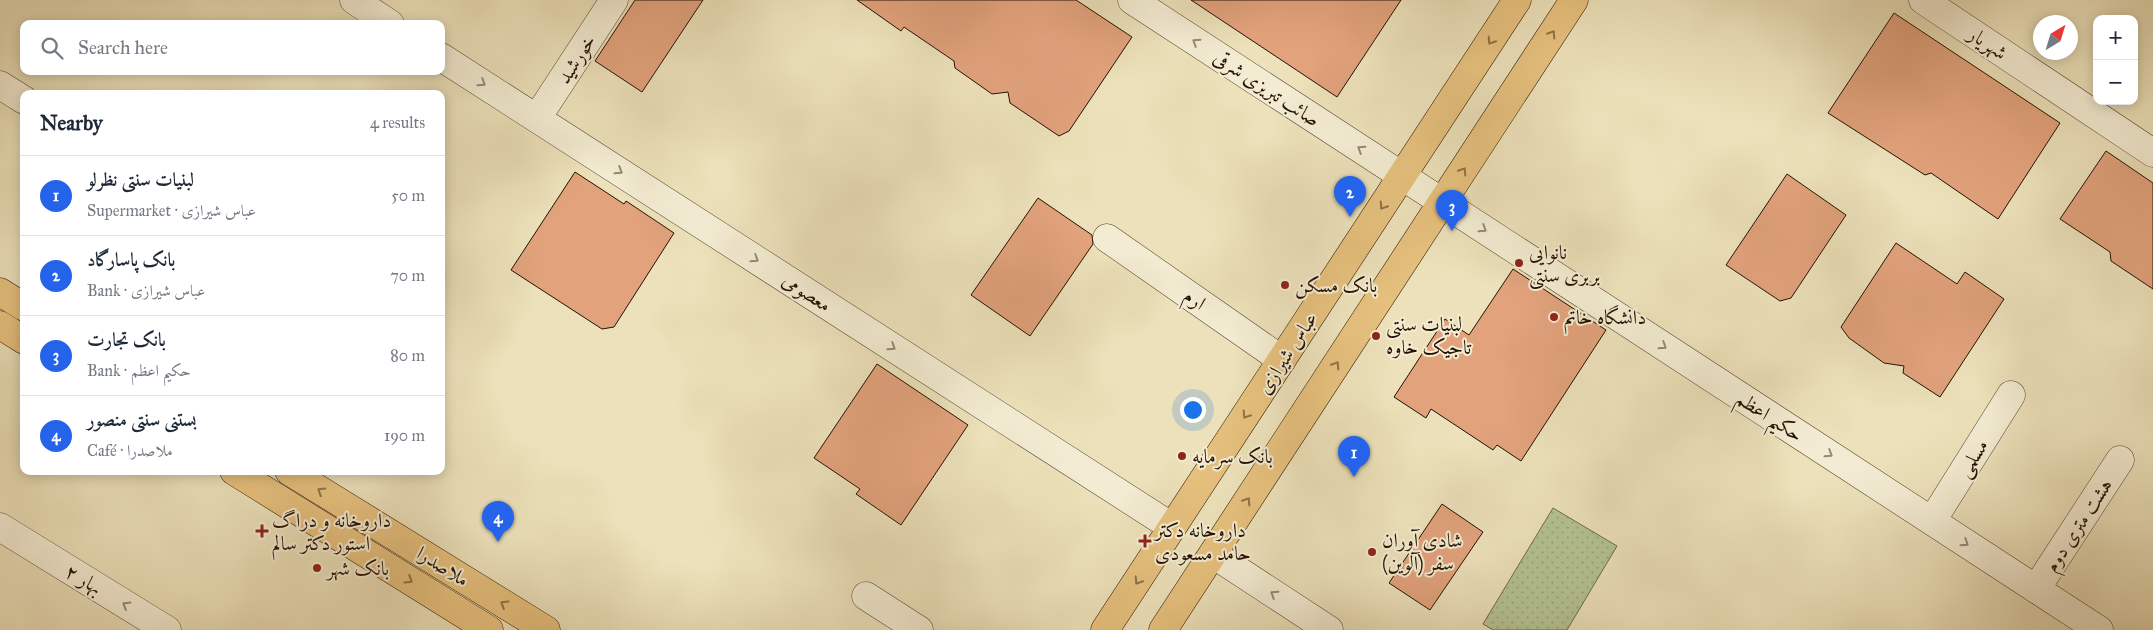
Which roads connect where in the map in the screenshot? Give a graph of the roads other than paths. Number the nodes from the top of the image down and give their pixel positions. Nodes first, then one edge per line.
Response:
1 (354, 0) edge
2 (614, 0) edge
3 (1132, 0) edge
4 (1517, 0) edge
5 (1574, 0) edge
6 (1923, 0) edge
7 (384, 20) edge
8 (445, 60) edge
9 (0, 85) edge
10 (20, 98) edge
11 (537, 118) junction
12 (2153, 153) edge
13 (1402, 176) junction
14 (1442, 202) junction
15 (1107, 238) dead end
16 (0, 292) edge
17 (20, 304) edge
18 (0, 325) edge
19 (20, 338) edge
20 (1282, 360) junction
21 (2011, 395) dead end
22 (2120, 460) dead end
23 (240, 475) edge
24 (295, 475) edge
25 (1932, 521) junction
26 (1172, 527) junction
27 (0, 528) edge
28 (1213, 554) junction
29 (2036, 589) junction
30 (866, 596) dead end
31 (1300, 622) edge
32 (167, 630) edge
33 (489, 630) edge
34 (546, 630) edge
35 (918, 630) edge
36 (1105, 630) edge
37 (1163, 630) edge
38 (1329, 630) edge
39 (2099, 630) edge

1 - 7 street
2 - 11 street, خورشید
13 -> 3 street, صائب تبریزی شرقی
4 -> 13 main road, عباس شیرازی
14 -> 5 main road
6 - 12 street, شهریار
8 -> 11 street, معصومی
9 - 10 street
11 -> 26 street, معصومی
13 - 14 street, صائب تبریزی شرقی
13 -> 20 main road, عباس شیرازی
14 -> 25 street, حکیم اعظم
28 -> 14 main road
15 - 20 street, ارم
16 - 17 main road
18 - 19 main road
20 -> 26 main road, عباس شیرازی
21 - 25 street, مسلمی
22 - 29 street, هشت متری دوم
23 -> 33 main road, ملاصدرا
34 -> 24 main road, ملاصدرا
25 -> 29 street, حکیم اعظم
26 -> 36 main road, عباس شیرازی
32 -> 27 street, بهار ۲
31 -> 28 street
28 - 37 main road
29 - 39 street, حکیم اعظم
30 - 35 street
31 - 38 street

